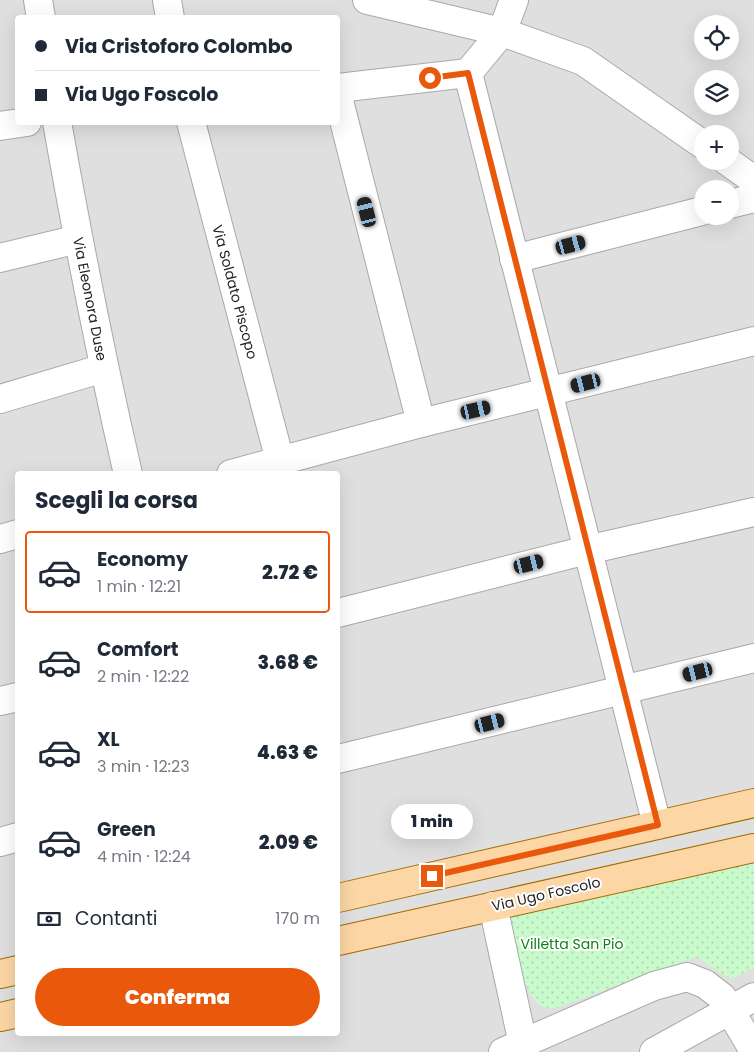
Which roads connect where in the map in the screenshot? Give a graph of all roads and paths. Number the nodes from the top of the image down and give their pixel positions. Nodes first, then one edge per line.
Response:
1 (38, 0) edge
2 (167, 0) edge
3 (368, 0) edge
4 (514, 0) edge
5 (40, 15) edge
6 (170, 15) edge
7 (502, 32) junction
8 (468, 73) junction
9 (340, 88) edge
10 (340, 105) edge
11 (15, 124) edge
12 (59, 125) edge
13 (192, 125) edge
14 (0, 126) edge
15 (694, 138) edge
16 (739, 169) edge
17 (754, 180) edge
18 (754, 198) edge
19 (739, 202) edge
20 (694, 213) edge
21 (78, 239) junction
22 (0, 258) edge
23 (514, 260) junction
24 (754, 341) edge
25 (104, 368) junction
26 (548, 393) junction
27 (0, 399) edge
28 (421, 423) junction
29 (280, 461) junction
30 (127, 471) edge
31 (242, 471) edge
32 (754, 512) edge
33 (15, 535) edge
34 (0, 539) edge
35 (587, 550) junction
36 (340, 613) edge
37 (754, 658) edge
38 (623, 690) junction
39 (15, 698) edge
40 (0, 702) edge
41 (340, 760) edge
42 (754, 803) edge
43 (658, 825) junction
44 (15, 838) edge
45 (0, 842) edge
46 (754, 848) edge
47 (340, 898) edge
48 (493, 906) junction
49 (340, 941) edge
50 (15, 971) edge
51 (0, 974) edge
52 (754, 996) edge
53 (731, 1010) junction
54 (15, 1014) edge
55 (0, 1017) edge
56 (513, 1048) edge
57 (654, 1052) edge
58 (754, 1052) edge

1 - 5 street
2 - 6 street
3 - 7 street
4 - 7 street
7 - 8 street
7 - 15 street
8 - 9 street
8 - 23 street
10 - 28 street
11 - 14 street
12 - 21 street, Via Eleonora Duse
13 - 29 street, Via Soldato Piscopo
16 - 17 street
18 - 19 street
20 - 23 street
21 - 22 street
21 - 25 street, Via Eleonora Duse
23 - 26 street
24 - 26 street
25 - 27 street
25 - 30 street, Via Eleonora Duse
26 - 28 street
26 - 35 street
28 - 29 street
29 - 31 street
32 - 35 street
33 - 34 street
35 - 36 street
35 - 38 street
37 - 38 street
38 - 41 street
38 - 43 street
39 - 40 street
42 - 43 main road
43 - 47 main road
44 - 45 street
46 - 48 main road, Via Ugo Foscolo
48 - 49 main road, Via Ugo Foscolo
48 - 56 street
50 - 51 main road
52 - 53 street
53 - 56 street
53 - 57 street
53 - 58 street
54 - 55 main road

